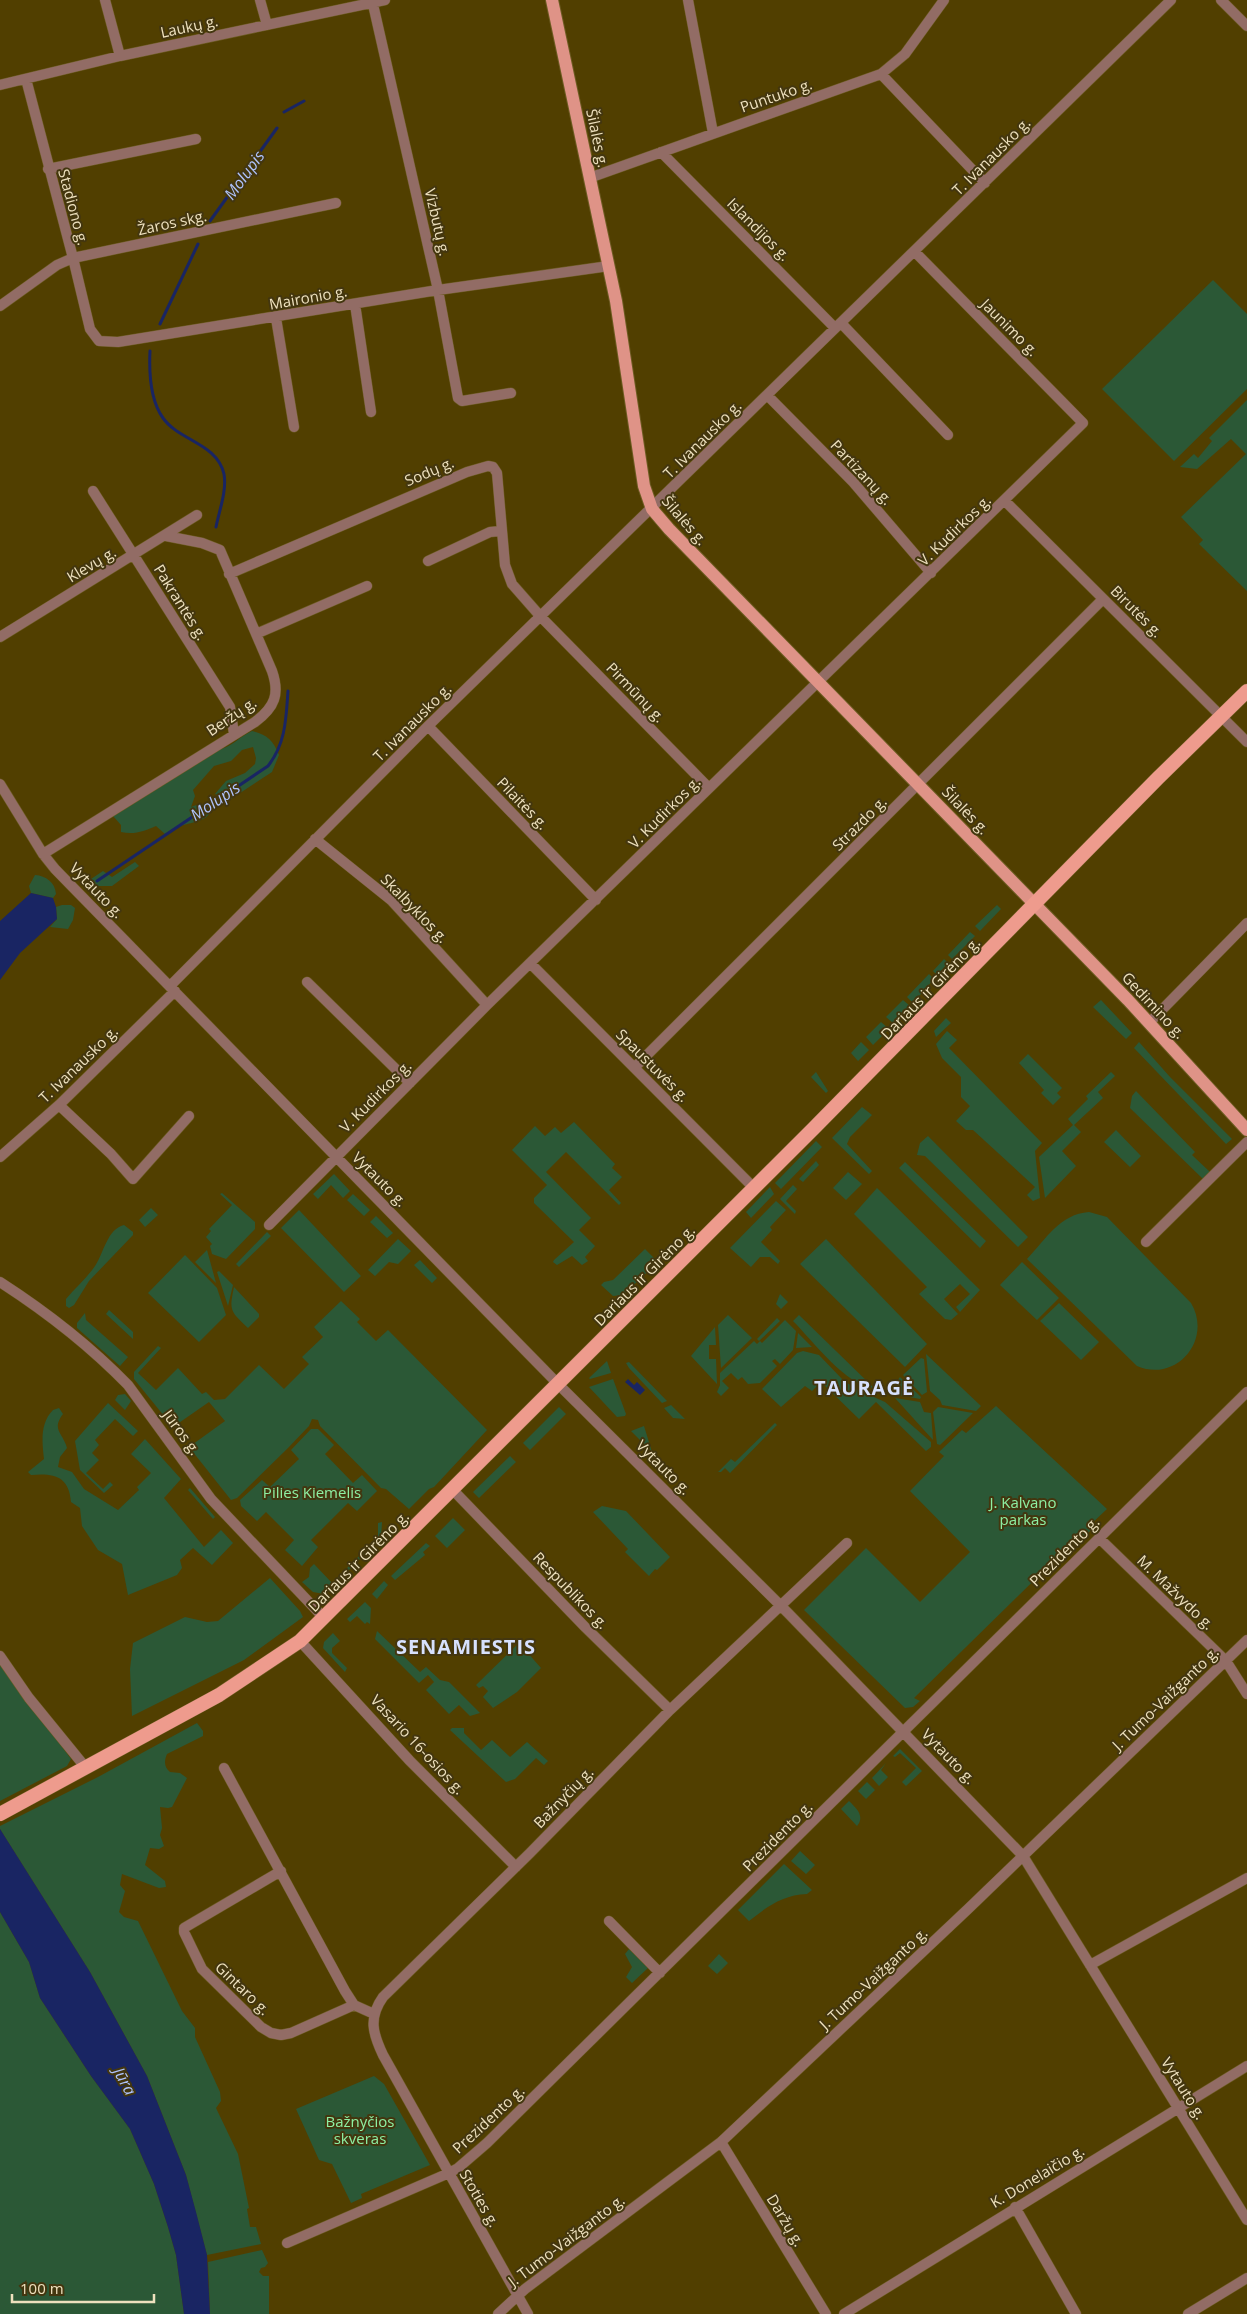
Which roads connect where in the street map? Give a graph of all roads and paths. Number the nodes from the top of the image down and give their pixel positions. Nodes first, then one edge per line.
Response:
1 (105, 0) edge
2 (260, 0) edge
3 (384, 0) edge
4 (552, 0) edge
5 (688, 0) edge
6 (944, 0) edge
7 (1172, 0) edge
8 (1221, 0) edge
9 (372, 1) edge
10 (267, 25) junction
11 (1247, 26) edge
12 (120, 56) junction
13 (881, 74) junction
14 (26, 79) junction
15 (0, 85) edge
16 (713, 133) junction
17 (196, 139) dead end
18 (661, 152) junction
19 (48, 169) junction
20 (589, 178) junction
21 (985, 183) junction
22 (336, 203) dead end
23 (915, 252) junction
24 (73, 258) junction
25 (609, 266) junction
26 (438, 290) junction
27 (355, 304) junction
28 (0, 306) edge
29 (276, 318) junction
30 (838, 326) junction
31 (511, 393) dead end
32 (767, 395) junction
33 (371, 412) dead end
34 (1083, 423) joint
35 (294, 427) dead end
36 (948, 435) dead end
37 (93, 491) dead end
38 (1005, 501) junction
39 (652, 509) junction
40 (197, 515) dead end
41 (501, 531) junction
42 (166, 536) junction
43 (134, 556) junction
44 (428, 561) dead end
45 (931, 573) junction
46 (229, 574) junction
47 (366, 586) dead end
48 (1103, 598) junction
49 (541, 617) junction
50 (256, 634) junction
51 (0, 637) edge
52 (819, 682) junction
53 (1247, 692) edge
54 (1222, 717) junction
55 (428, 726) junction
56 (234, 734) junction
57 (1247, 742) edge
58 (0, 784) edge
59 (918, 785) junction
60 (709, 788) junction
61 (315, 839) junction
62 (43, 854) junction
63 (596, 900) junction
64 (1034, 904) junction
65 (1247, 923) edge
66 (530, 963) junction
67 (307, 982) dead end
68 (172, 988) junction
69 (487, 1004) junction
70 (1148, 1023) junction
71 (635, 1067) junction
72 (410, 1083) junction
73 (59, 1105) junction
74 (189, 1116) dead end
75 (1247, 1130) edge
76 (1247, 1142) edge
77 (336, 1156) junction
78 (0, 1157) edge
79 (754, 1188) junction
80 (269, 1225) dead end
81 (1146, 1242) dead end
82 (0, 1282) edge
83 (558, 1384) junction
84 (1247, 1392) edge
85 (452, 1489) junction
86 (1099, 1538) junction
87 (847, 1543) dead end
88 (781, 1605) junction
89 (324, 1618) junction
90 (1247, 1640) edge
91 (300, 1641) junction
92 (0, 1656) edge
93 (1226, 1661) junction
94 (1247, 1694) edge
95 (670, 1710) junction
96 (903, 1731) junction
97 (86, 1768) junction
98 (224, 1768) dead end
99 (4, 1811) edge
100 (1024, 1856) junction
101 (516, 1867) junction
102 (281, 1871) junction
103 (1247, 1878) edge
104 (609, 1921) dead end
105 (1090, 1965) junction
106 (660, 1973) junction
107 (354, 2005) junction
108 (374, 2014) junction
109 (1247, 2066) edge
110 (1178, 2108) junction
111 (720, 2142) junction
112 (449, 2173) junction
113 (1015, 2207) junction
114 (1247, 2220) edge
115 (287, 2243) dead end
116 (1247, 2278) edge
117 (517, 2296) junction
118 (498, 2314) edge
119 (528, 2314) edge
120 (826, 2314) edge
121 (844, 2314) edge
122 (1076, 2314) edge
123 (1188, 2314) edge

1 - 12 street
2 - 10 street
3 - 9 street, Laukų g.
4 - 20 main road, Šilalės g.
5 - 16 street
6 - 13 street, Puntuko g.
7 - 21 street, T. Ivanausko g.
8 - 11 street
9 - 10 street, Laukų g.
9 - 26 street, Vizbutų g.
10 - 12 street, Laukų g.
12 - 14 street, Laukų g.
13 - 16 street, Puntuko g.
13 - 21 street
14 - 15 street, Laukų g.
14 - 19 street, Stadiono g.
16 - 18 street, Puntuko g.
17 - 19 street
18 - 20 street, Puntuko g.
18 - 30 street, Islandijos g.
19 - 24 street, Stadiono g.
20 - 25 main road, Šilalės g.
21 - 23 street, T. Ivanausko g.
22 - 24 street, Žaros skg.
23 - 30 street, T. Ivanausko g.
23 - 34 street, Jaunimo g.
24 - 28 street, Stadiono g.
24 - 29 street, Maironio g.
25 - 26 street, Maironio g.
25 - 39 main road, Šilalės g.
26 - 27 street, Maironio g.
26 - 31 street, Vizbutų g.
27 - 29 street, Maironio g.
27 - 33 street
29 - 35 street
30 - 32 street, T. Ivanausko g.
30 - 36 street, Islandijos g.
32 - 39 street, T. Ivanausko g.
32 - 45 street, Partizanų g.
34 - 38 street, V. Kudirkos g.
37 - 43 street, Pakrantės g.
38 - 45 street, V. Kudirkos g.
38 - 48 street, Birutės g.
39 - 49 street, T. Ivanausko g.
39 - 52 main road, Šilalės g.
40 - 42 street, Klevų g.
41 - 44 street
41 - 46 street, Sodų g.
41 - 49 street, Sodų g.
42 - 43 street, Klevų g.
42 - 46 street, Beržų g.
43 - 51 street, Klevų g.
43 - 56 street, Pakrantės g.
45 - 52 street, V. Kudirkos g.
46 - 50 street, Beržų g.
47 - 50 street
48 - 54 street, Birutės g.
48 - 59 street, Strazdo g.
49 - 55 street, T. Ivanausko g.
49 - 60 street, Pirmūnų g.
50 - 56 street, Beržų g.
52 - 59 main road, Šilalės g.
52 - 60 street, V. Kudirkos g.
53 - 54 highway, Dariaus ir Girėno g.
54 - 57 street, Birutės g.
54 - 64 highway, Dariaus ir Girėno g.
55 - 61 street, T. Ivanausko g.
55 - 63 street, Pilaitės g.
56 - 62 street, Beržų g.
58 - 62 street, Vytauto g.
59 - 64 main road, Šilalės g.
59 - 71 street, Strazdo g.
60 - 63 street, V. Kudirkos g.
61 - 68 street, T. Ivanausko g.
61 - 69 street, Skalbyklos g.
62 - 68 street, Vytauto g.
63 - 66 street, V. Kudirkos g.
64 - 70 main road, Gedimino g.
64 - 79 highway, Dariaus ir Girėno g.
65 - 70 street
66 - 69 street, V. Kudirkos g.
66 - 71 street, Spaustuvės g.
67 - 72 street
68 - 73 street, T. Ivanausko g.
68 - 77 street, Vytauto g.
69 - 72 street, V. Kudirkos g.
70 - 75 main road, Gedimino g.
71 - 79 street, Spaustuvės g.
72 - 77 street, V. Kudirkos g.
73 - 74 street
73 - 78 street, T. Ivanausko g.
76 - 81 street
77 - 80 street, V. Kudirkos g.
77 - 83 street, Vytauto g.
79 - 83 highway, Dariaus ir Girėno g.
82 - 89 street, Jūros g.
83 - 85 highway, Dariaus ir Girėno g.
83 - 88 street, Vytauto g.
84 - 86 street, Prezidento g.
85 - 89 highway, Dariaus ir Girėno g.
85 - 95 street, Respublikos g.
86 - 93 street, M. Mažvydo g.
86 - 96 street, Prezidento g.
87 - 88 street, Bažnyčių g.
88 - 95 street, Bažnyčių g.
88 - 96 street, Vytauto g.
89 - 91 highway, Dariaus ir Girėno g.
90 - 93 street, J. Tumo-Vaižganto g.
91 - 97 highway, Dariaus ir Girėno g.
91 - 101 street, Vasario 16-osios g.
92 - 97 street
93 - 94 street, M. Mažvydo g.
93 - 100 street, J. Tumo-Vaižganto g.
95 - 101 street, Bažnyčių g.
96 - 100 street, Vytauto g.
96 - 106 street, Prezidento g.
97 - 99 highway, Dariaus ir Girėno g.
98 - 102 street
100 - 105 street, Vytauto g.
100 - 111 street, J. Tumo-Vaižganto g.
101 - 108 street, Bažnyčių g.
102 - 107 street
102 - 107 street, Gintaro g.
103 - 105 street
104 - 106 street
105 - 110 street, Vytauto g.
106 - 112 street, Prezidento g.
107 - 108 street
108 - 112 street, Stoties g.
109 - 110 street, K. Donelaičio g.
110 - 113 street, K. Donelaičio g.
110 - 114 street, Vytauto g.
111 - 117 street, J. Tumo-Vaižganto g.
111 - 120 street, Daržų g.
112 - 115 street, Prezidento g.
112 - 117 street, Stoties g.
113 - 121 street, K. Donelaičio g.
113 - 122 street
116 - 123 street
117 - 118 street, J. Tumo-Vaižganto g.
117 - 119 street, Stoties g.

